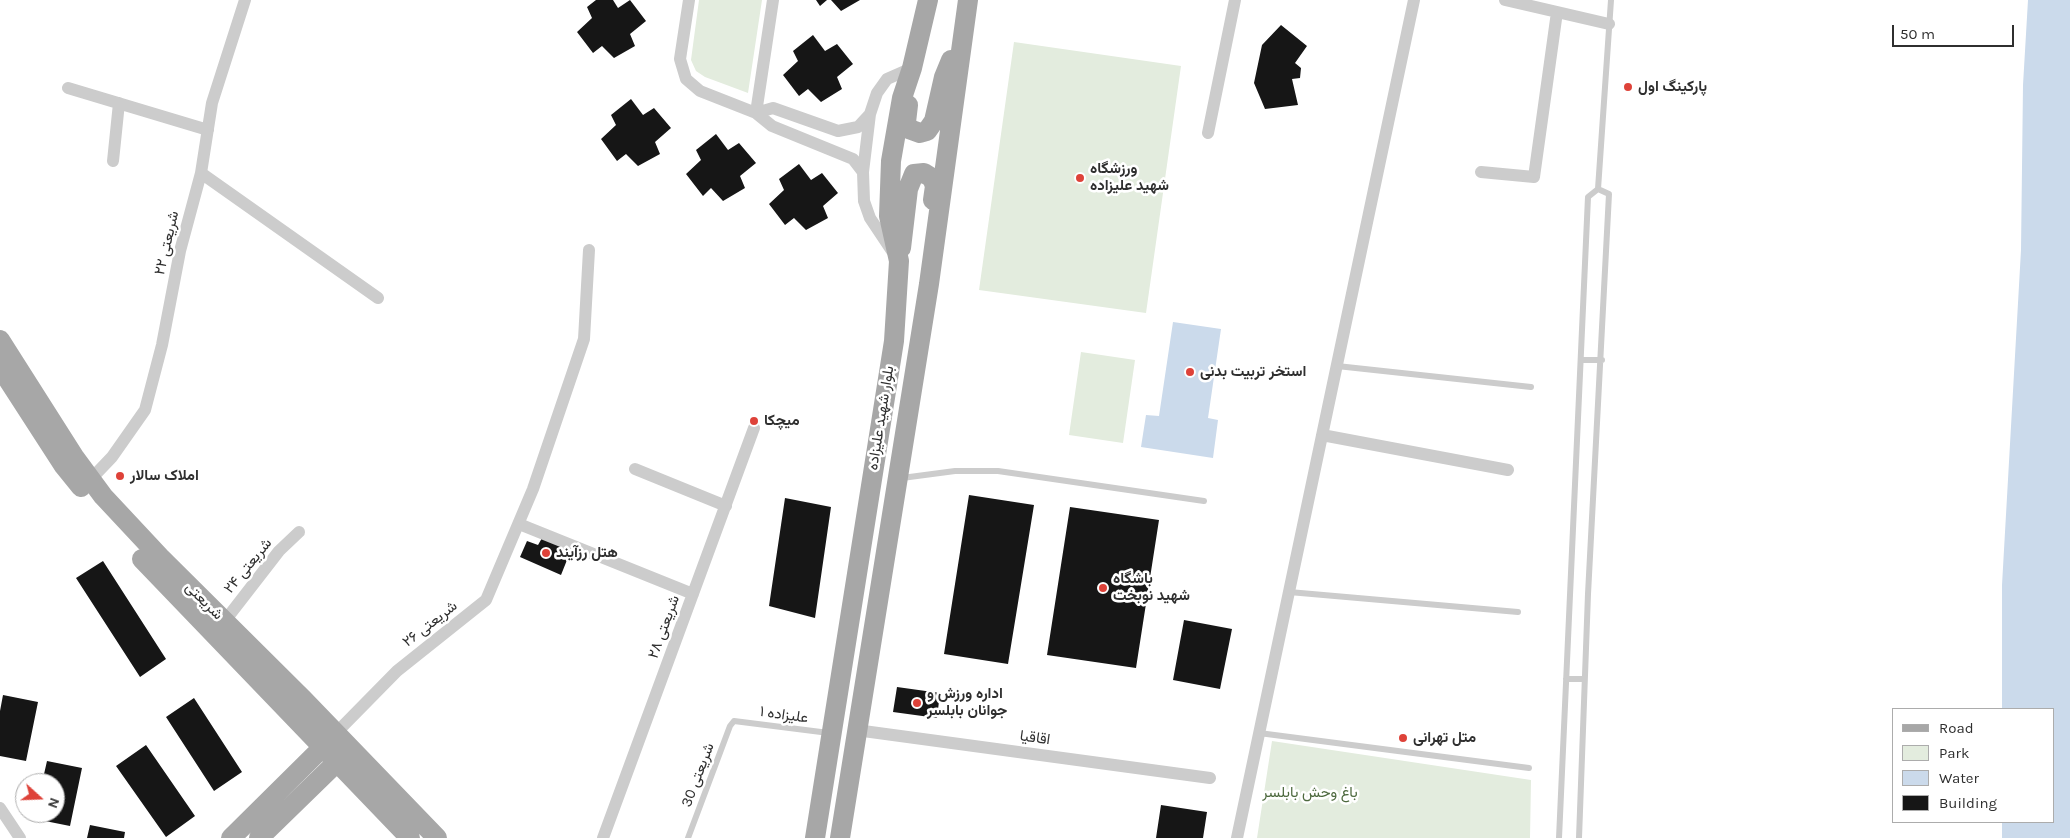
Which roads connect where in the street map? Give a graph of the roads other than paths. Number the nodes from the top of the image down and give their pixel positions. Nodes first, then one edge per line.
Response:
1 (245, 0) edge
2 (689, 0) edge
3 (773, 0) edge
4 (928, 0) edge
5 (968, 0) edge
6 (1235, 0) edge
7 (1414, 0) edge
8 (1505, 0) edge
9 (1611, 0) edge
10 (1557, 12) junction
11 (1609, 24) junction
12 (963, 30) junction
13 (912, 68) junction
14 (68, 88) dead end
15 (119, 103) junction
16 (756, 113) junction
17 (870, 114) junction
18 (208, 130) junction
19 (1208, 133) dead end
20 (113, 161) dead end
21 (863, 172) junction
22 (1481, 172) dead end
23 (201, 173) junction
24 (1598, 189) junction
25 (589, 250) dead end
26 (899, 261) junction
27 (929, 284) junction
28 (378, 298) dead end
29 (0, 340) edge
30 (1581, 360) junction
31 (1602, 360) junction
32 (1337, 366) junction
33 (0, 367) edge
34 (1531, 387) dead end
35 (754, 428) dead end
36 (1322, 435) junction
37 (635, 469) dead end
38 (1508, 470) dead end
39 (91, 479) junction
40 (898, 479) junction
41 (1204, 501) dead end
42 (726, 506) junction
43 (519, 524) junction
44 (299, 532) dead end
45 (1289, 592) junction
46 (693, 594) junction
47 (1518, 612) dead end
48 (224, 622) junction
49 (1566, 679) junction
50 (1584, 679) junction
51 (734, 721) joint
52 (856, 730) junction
53 (336, 733) junction
54 (1259, 733) junction
55 (830, 734) junction
56 (330, 755) junction
57 (1528, 768) dead end
58 (1210, 778) dead end
59 (0, 808) edge
60 (20, 838) edge
61 (231, 838) edge
62 (260, 838) edge
63 (410, 838) edge
64 (437, 838) edge
65 (603, 838) edge
66 (688, 838) edge
67 (815, 838) edge
68 (840, 838) edge
69 (1237, 838) edge
70 (1559, 838) edge
71 (1579, 838) edge

1 - 18 street, شریعتی ۲۲
2 - 16 street
3 - 16 street
4 - 13 main road, بلوار شهید علیزاده
5 - 12 main road, بلوار شهید علیزاده
6 - 19 street
7 - 32 street
8 - 10 street
9 - 11 lane
10 - 11 street
10 - 22 street
11 - 24 lane
12 - 13 main road
12 - 27 main road, بلوار شهید علیزاده
13 - 17 street
13 - 26 main road, بلوار شهید علیزاده
14 - 15 street
15 - 18 street
15 - 20 street
16 - 17 street
16 - 21 street
17 - 21 street
18 - 23 street, شریعتی ۲۲
21 - 26 street
23 - 28 street
23 - 39 street, شریعتی ۲۲
24 - 30 lane
24 - 31 lane
25 - 43 street, شریعتی ۲۶
26 - 27 main road
26 - 55 main road, بلوار شهید علیزاده
27 - 40 main road, بلوار شهید علیزاده
29 - 39 main road, شریعتی
30 - 31 lane
30 - 49 lane
31 - 50 lane
32 - 34 lane
32 - 36 street
33 - 56 main road, شریعتی
35 - 42 street, شریعتی ۲۸
36 - 38 street
36 - 45 street
37 - 42 street
39 - 48 main road, شریعتی
40 - 41 lane
40 - 52 main road, بلوار شهید علیزاده
42 - 46 street, شریعتی ۲۸
43 - 46 street
43 - 53 street, شریعتی ۲۶
44 - 48 street, شریعتی ۲۴
45 - 47 lane
45 - 54 street
46 - 65 street, شریعتی ۲۸
48 - 53 main road, شریعتی
49 - 50 lane
49 - 70 lane
50 - 71 lane
51 - 55 lane, علیزاده ۱
51 - 66 lane, شریعتی 30
52 - 58 street, اقاقیا
52 - 68 main road, بلوار شهید علیزاده
53 - 56 main road
53 - 64 main road, شریعتی
54 - 57 lane
54 - 69 street
55 - 67 main road, بلوار شهید علیزاده
56 - 61 main road
56 - 62 main road
56 - 63 main road, شریعتی
59 - 60 street

